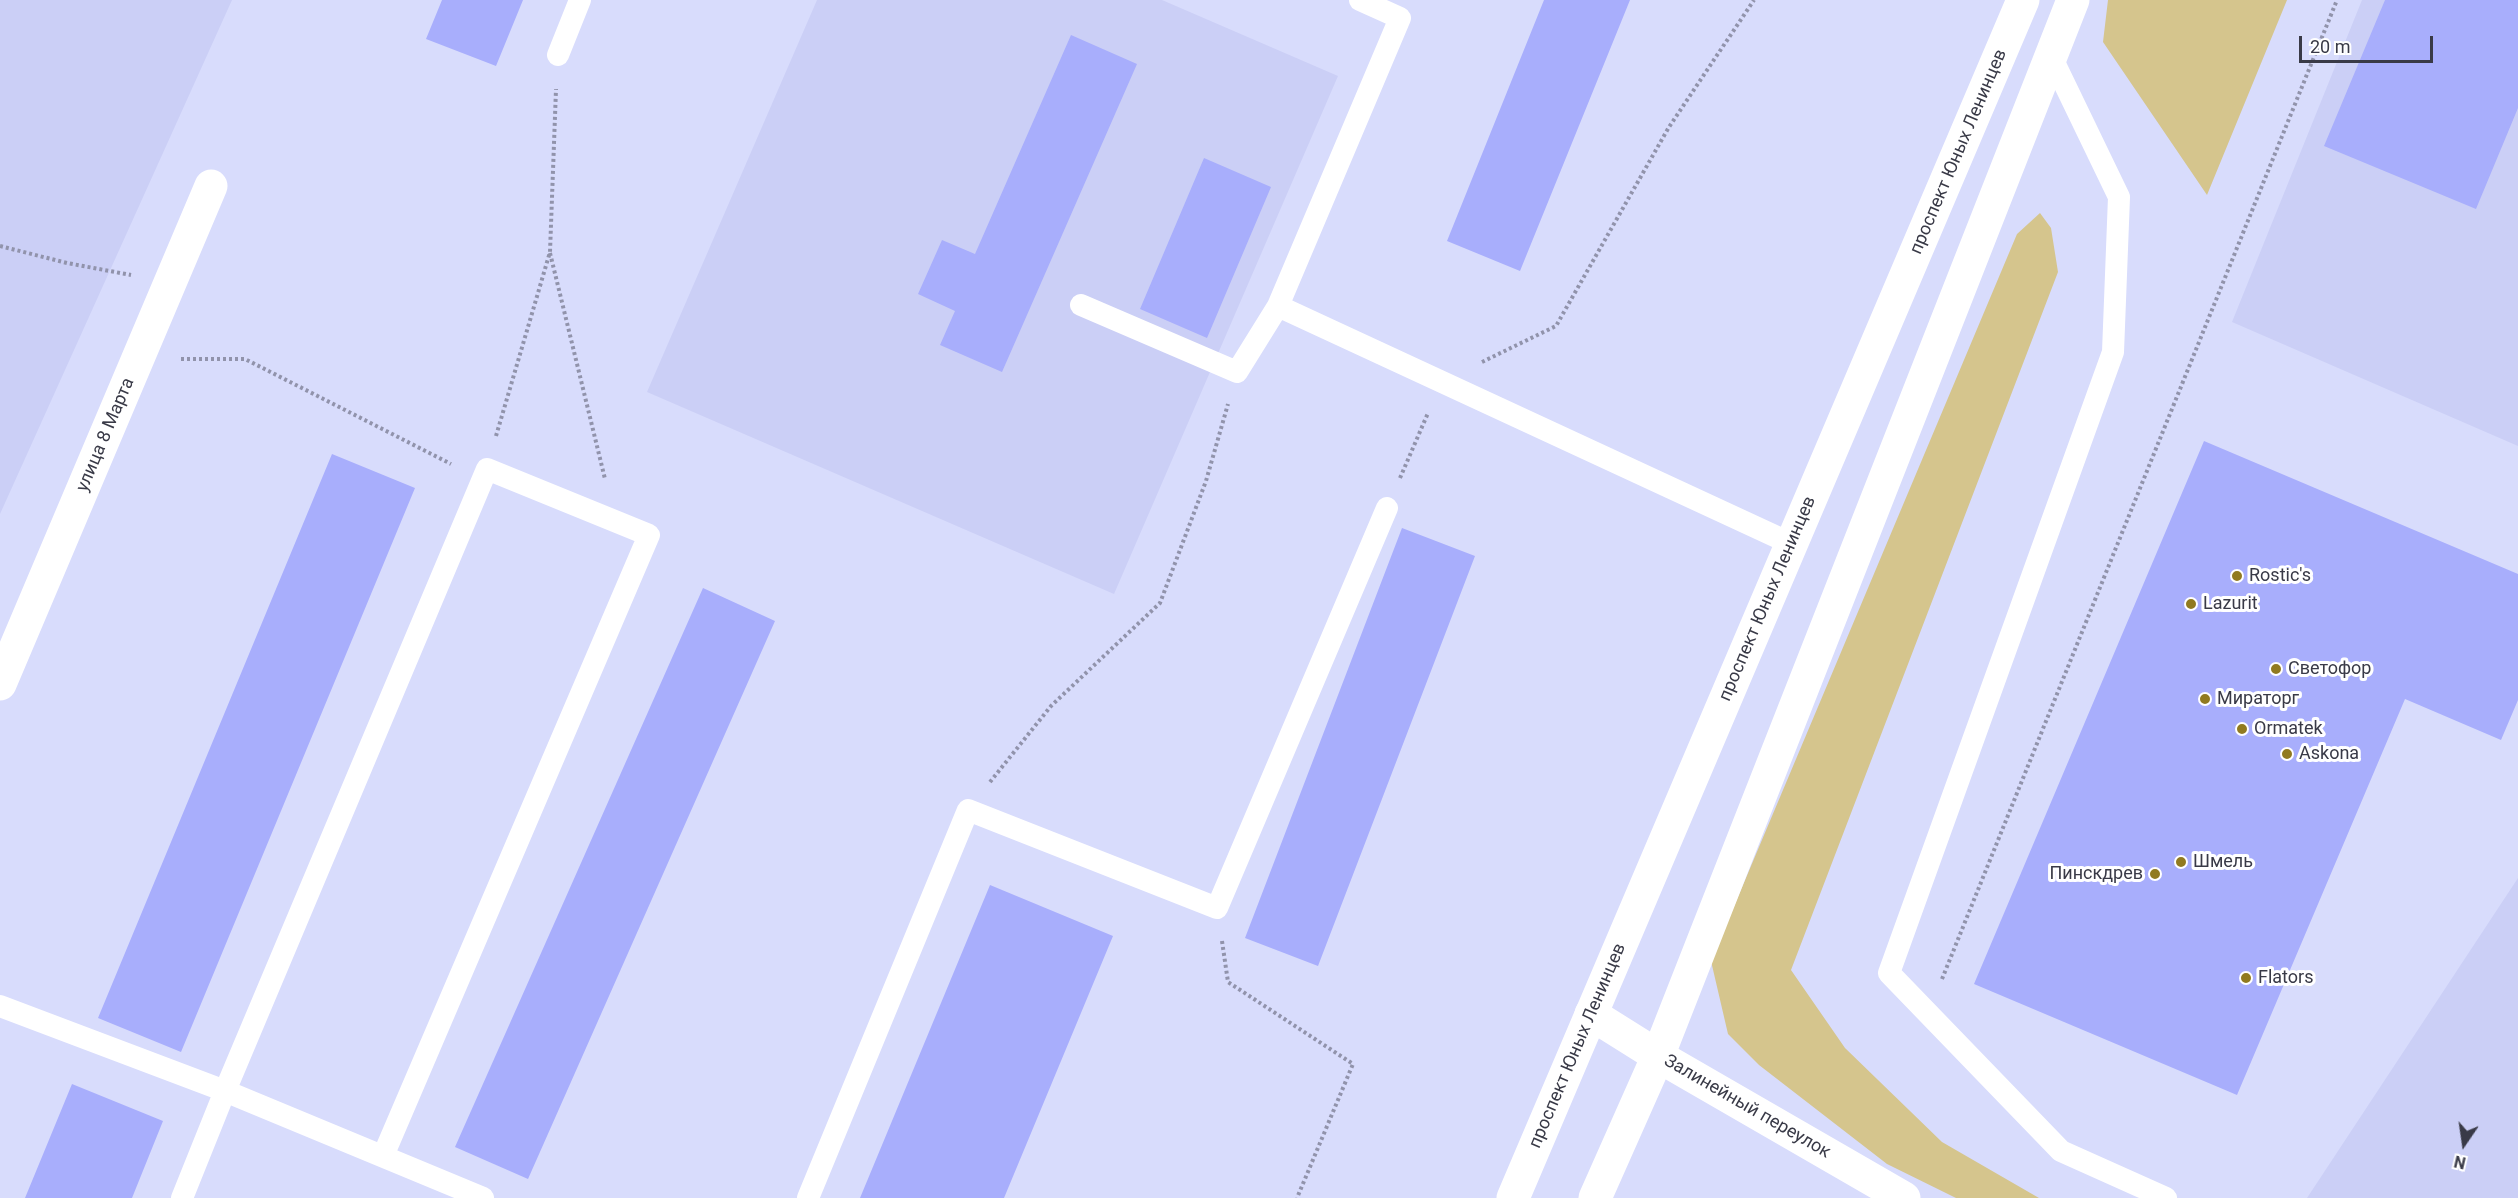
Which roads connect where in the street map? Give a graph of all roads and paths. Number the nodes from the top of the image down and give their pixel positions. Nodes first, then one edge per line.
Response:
1 (580, 0) edge
2 (1360, 0) edge
3 (1754, 0) edge
4 (2023, 0) edge
5 (2073, 0) edge
6 (2337, 0) edge
7 (2050, 54) junction
8 (558, 55) joint
9 (211, 186) dead end
10 (0, 246) edge
11 (550, 252) junction
12 (170, 282) junction
13 (1081, 305) dead end
14 (1278, 306) junction
15 (138, 359) junction
16 (1237, 372) junction
17 (1441, 382) junction
18 (485, 474) junction
19 (1387, 508) joint
20 (615, 520) junction
21 (1792, 544) junction
22 (0, 684) edge
23 (968, 810) junction
24 (1217, 908) junction
25 (0, 1006) edge
26 (1928, 1013) junction
27 (1591, 1014) junction
28 (1658, 1056) junction
29 (225, 1091) junction
30 (383, 1156) junction
31 (182, 1198) edge
32 (483, 1198) edge
33 (808, 1198) edge
34 (1297, 1198) edge
35 (1513, 1198) edge
36 (1595, 1198) edge
37 (1904, 1198) edge
38 (2166, 1198) edge

1 - 8 lane
2 - 14 lane
3 - 17 path
4 - 21 main road, проспект Юных Ленинцев
5 - 7 main road
6 - 26 path
7 - 26 lane
7 - 28 main road
8 - 11 path
9 - 12 main road, улица 8 Марта
10 - 12 path
11 - 18 path
11 - 20 path
12 - 15 main road, улица 8 Марта
13 - 16 lane
14 - 16 lane
14 - 17 lane
15 - 18 path
15 - 22 main road, улица 8 Марта
16 - 23 path
17 - 19 path
17 - 21 lane
18 - 20 lane
18 - 29 lane
19 - 24 lane
20 - 30 lane
21 - 27 main road, проспект Юных Ленинцев
23 - 24 lane
23 - 33 lane
24 - 34 path
25 - 29 lane
26 - 38 lane
27 - 28 main road, Залинейный переулок
27 - 35 main road, проспект Юных Ленинцев
28 - 36 main road
28 - 37 main road, Залинейный переулок
29 - 30 lane
29 - 31 lane
30 - 32 lane

